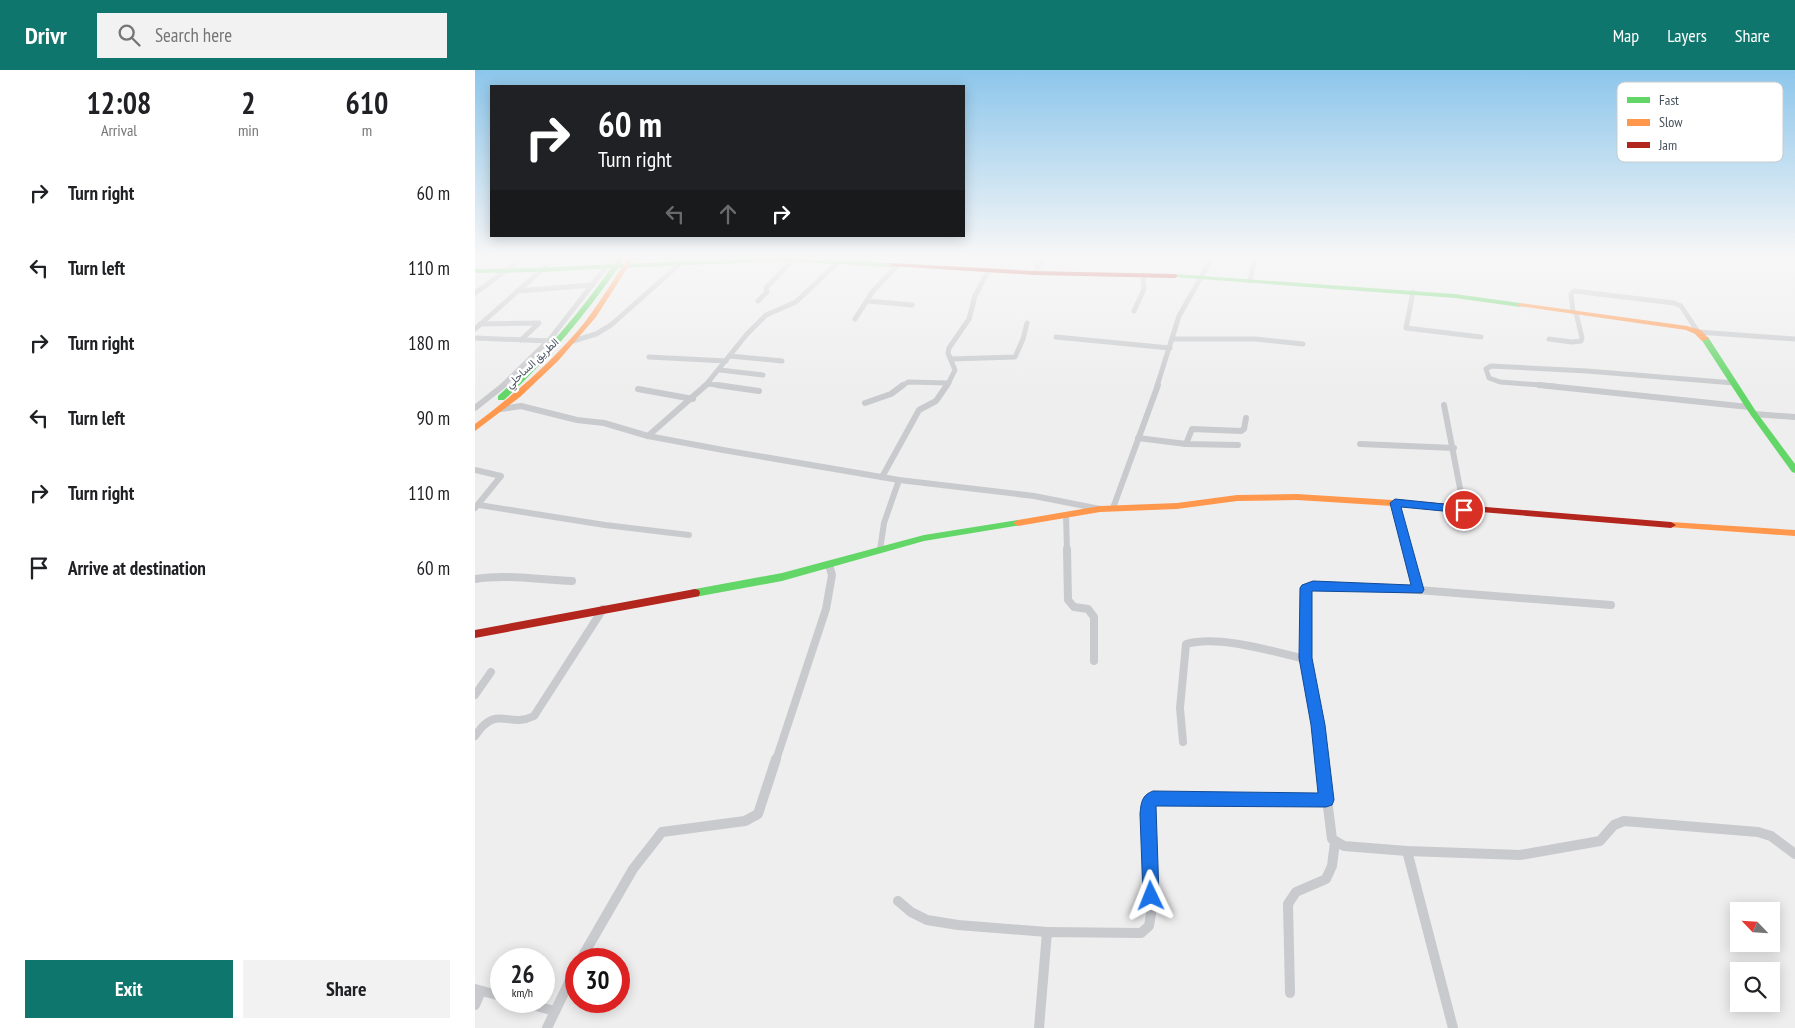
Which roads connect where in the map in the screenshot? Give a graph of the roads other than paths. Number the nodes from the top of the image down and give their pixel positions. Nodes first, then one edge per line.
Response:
1 (504, 303) edge
2 (582, 303) edge
3 (590, 303) edge
4 (602, 303) edge
5 (635, 303) edge
6 (794, 303) edge
7 (867, 303) edge
8 (887, 303) edge
9 (973, 303) edge
10 (1137, 303) edge
11 (1186, 303) edge
12 (1411, 303) edge
13 (1508, 303) edge
14 (1572, 303) edge
15 (1672, 303) edge
16 (912, 305) dead end
17 (1134, 310) dead end
18 (1574, 312) junction
19 (855, 319) dead end
20 (1027, 323) dead end
21 (480, 324) junction
22 (475, 329) edge
23 (1698, 332) junction
24 (1056, 336) dead end
25 (1481, 337) dead end
26 (475, 338) edge
27 (1173, 339) junction
28 (1549, 339) dead end
29 (1795, 339) edge
30 (521, 340) junction
31 (550, 341) junction
32 (573, 341) junction
33 (1303, 344) dead end
34 (1170, 348) junction
35 (730, 356) junction
36 (649, 357) dead end
37 (951, 359) junction
38 (726, 361) junction
39 (782, 361) dead end
40 (720, 370) junction
41 (763, 375) dead end
42 (949, 383) junction
43 (1734, 383) junction
44 (708, 384) junction
45 (638, 389) dead end
46 (759, 391) dead end
47 (693, 399) junction
48 (518, 402) junction
49 (865, 403) dead end
50 (1444, 405) dead end
51 (475, 408) edge
52 (1752, 411) junction
53 (1795, 416) edge
54 (475, 418) edge
55 (1246, 418) dead end
56 (475, 428) edge
57 (648, 436) junction
58 (1138, 438) junction
59 (1185, 444) junction
60 (1360, 444) dead end
61 (1238, 445) dead end
62 (1454, 448) junction
63 (475, 470) edge
64 (1795, 470) edge
65 (882, 477) junction
66 (899, 480) junction
67 (1395, 503) junction
68 (477, 506) edge
69 (1113, 508) junction
70 (1100, 509) junction
71 (1464, 510) junction
72 (1066, 515) junction
73 (1795, 532) edge
74 (689, 535) dead end
75 (880, 550) junction
76 (829, 565) junction
77 (475, 579) edge
78 (572, 581) dead end
79 (1418, 590) junction
80 (1611, 606) dead end
81 (603, 609) junction
82 (475, 634) edge
83 (1305, 658) junction
84 (1093, 661) dead end
85 (491, 672) dead end
86 (475, 695) edge
87 (475, 736) edge
88 (1183, 742) dead end
89 (1326, 800) junction
90 (1335, 842) junction
91 (1407, 851) junction
92 (1795, 854) edge
93 (898, 901) dead end
94 (1047, 932) junction
95 (587, 948) edge
96 (478, 990) edge
97 (565, 991) edge
98 (1290, 994) dead end
99 (475, 1005) edge
100 (555, 1011) edge
101 (554, 1013) edge
102 (547, 1028) edge
103 (1039, 1028) edge
104 (1453, 1028) edge

1 - 21 street
2 - 31 street
3 - 54 main road, الطريق الساحلي
4 - 32 main road, الطريق الساحلي
5 - 32 street
6 - 35 street
7 - 19 street
8 - 16 street
9 - 37 street
10 - 17 street
11 - 27 street
12 - 25 street
13 - 18 main road
14 - 18 street
15 - 23 street
18 - 23 main road
18 - 28 street
20 - 37 street
21 - 22 street
21 - 30 street
23 - 29 street
23 - 43 main road
24 - 34 street
26 - 30 street
27 - 33 street
27 - 34 street
30 - 31 street
31 - 51 street
32 - 48 main road, الطريق الساحلي
34 - 58 street
35 - 38 street
35 - 39 street
36 - 38 street
37 - 42 street
38 - 40 street
40 - 41 street
40 - 44 street
42 - 49 street
42 - 65 street
43 - 52 main road
43 - 52 street
44 - 46 street
44 - 47 street
45 - 47 street
47 - 57 street
48 - 56 main road, الطريق الساحلي
48 - 57 street
50 - 62 street
52 - 53 street
52 - 64 main road
55 - 59 street
57 - 65 street
58 - 59 street
58 - 69 street
59 - 61 street
60 - 62 street
62 - 71 street
63 - 68 street
65 - 66 street
66 - 70 street
66 - 75 street
67 - 69 main road
67 - 71 main road
67 - 79 street
68 - 74 street
69 - 70 main road
70 - 72 main road
71 - 73 main road
72 - 75 main road
72 - 84 street
75 - 76 main road
76 - 81 main road
76 - 95 street
77 - 78 street
79 - 80 street
79 - 83 street
81 - 82 main road
81 - 87 street
83 - 88 street
83 - 89 street
85 - 86 street
89 - 90 street
89 - 94 street
90 - 91 street
90 - 98 street
91 - 92 street
91 - 104 street
93 - 94 street
94 - 103 street
96 - 99 street
97 - 100 street
101 - 102 street

